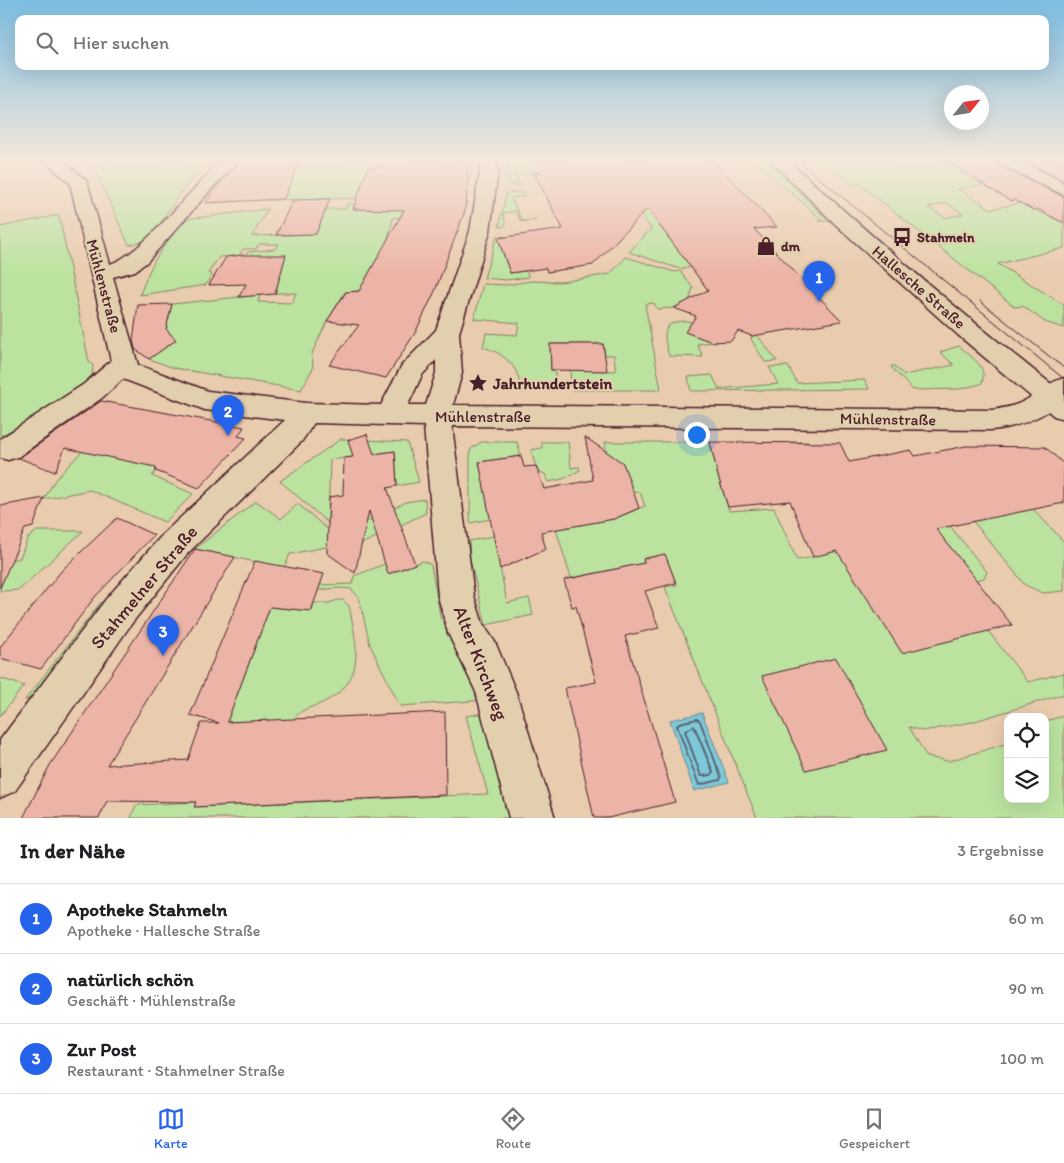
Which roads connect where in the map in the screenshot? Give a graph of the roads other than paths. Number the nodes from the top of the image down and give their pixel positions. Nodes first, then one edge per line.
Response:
1 (82, 198) edge
2 (194, 198) edge
3 (485, 198) edge
4 (819, 198) edge
5 (102, 274) junction
6 (447, 333) junction
7 (124, 363) junction
8 (1059, 398) edge
9 (306, 413) junction
10 (390, 415) junction
11 (437, 416) junction
12 (8, 449) dead end
13 (0, 776) edge
14 (532, 818) edge

1 - 5 street, Mühlenstraße
2 - 5 street
3 - 6 street
4 - 8 street, Hallesche Straße
5 - 7 street, Mühlenstraße
6 - 10 street
6 - 11 street
7 - 9 street, Mühlenstraße
7 - 12 street
8 - 11 street, Mühlenstraße
9 - 10 street, Mühlenstraße
9 - 13 street, Stahmelner Straße
10 - 11 street, Mühlenstraße
11 - 14 street, Alter Kirchweg

